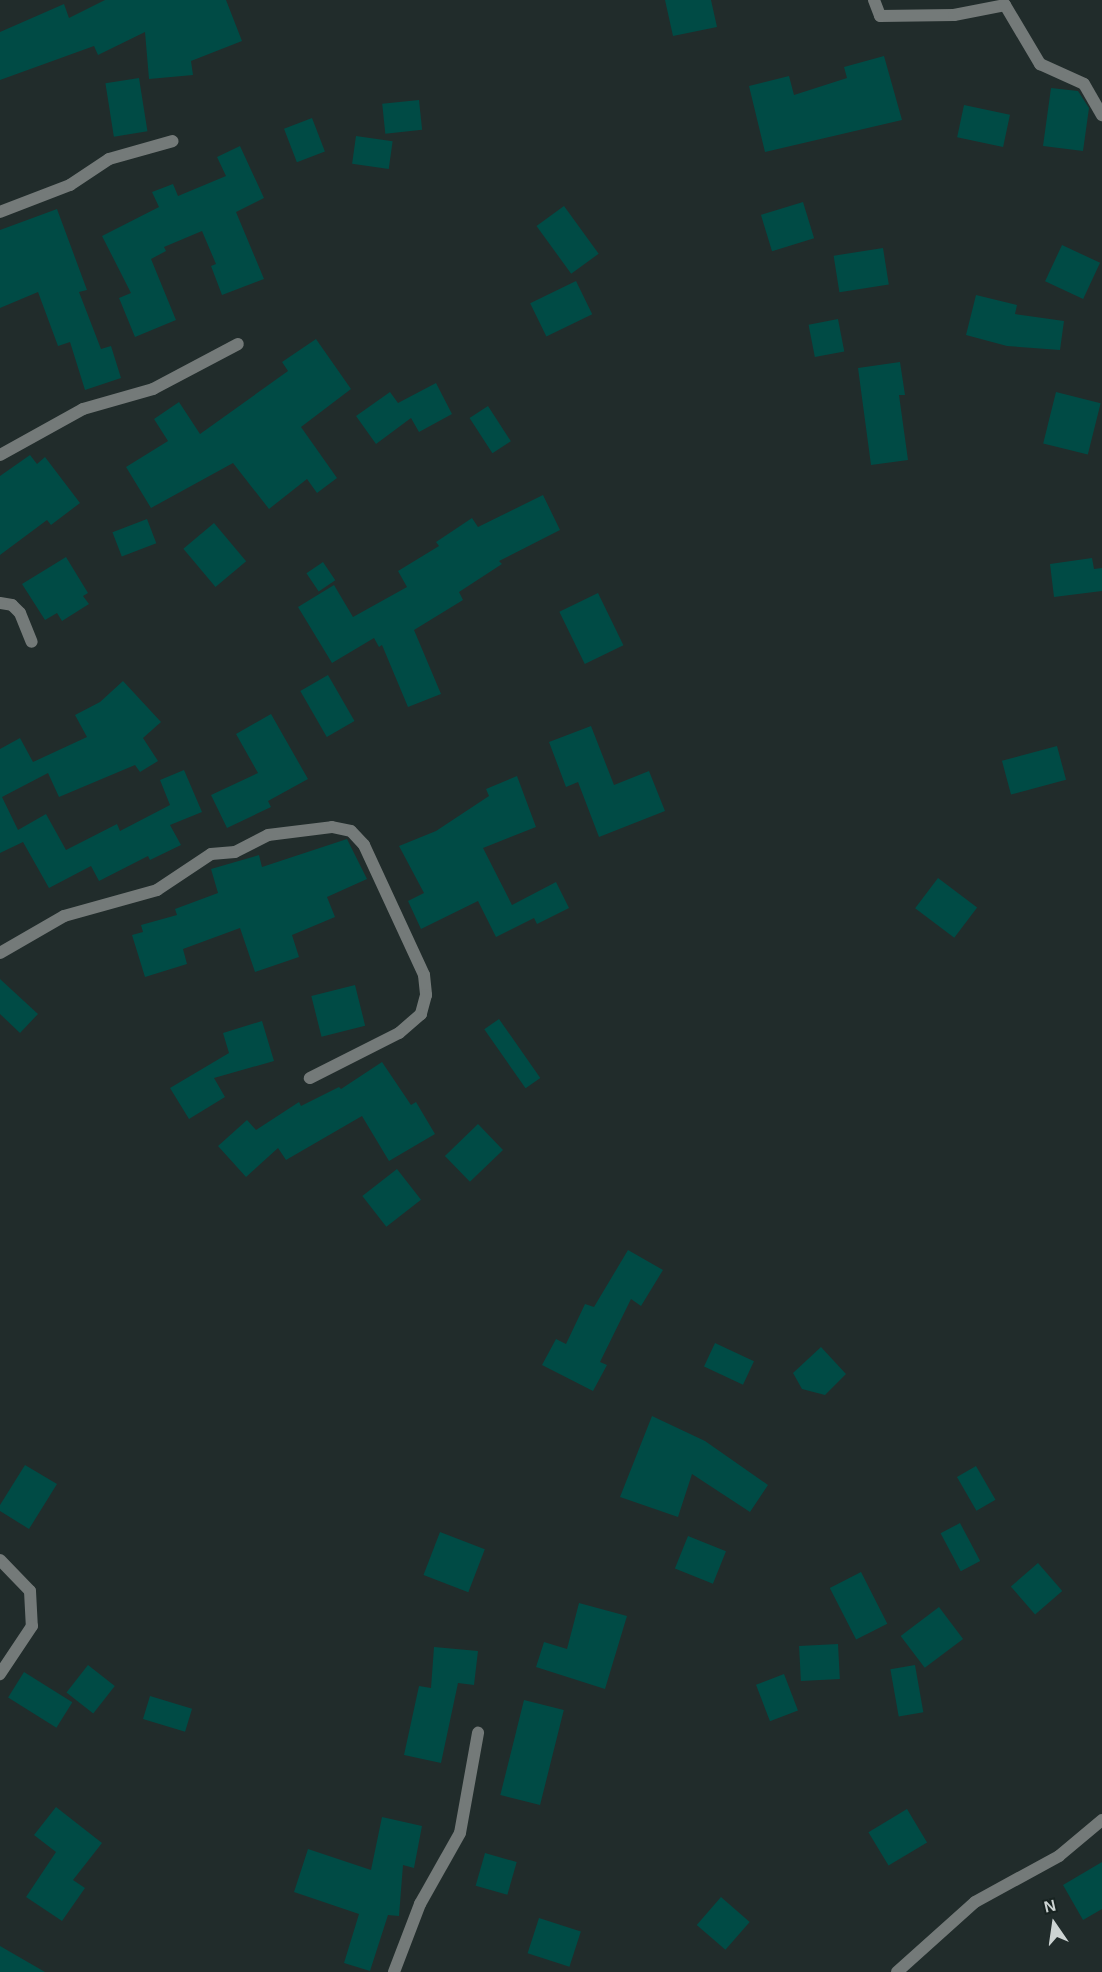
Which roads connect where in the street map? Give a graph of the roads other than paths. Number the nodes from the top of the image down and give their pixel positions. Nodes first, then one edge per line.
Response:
1 (874, 0) edge
2 (1102, 115) edge
3 (173, 141) dead end
4 (0, 212) edge
5 (238, 344) dead end
6 (0, 455) edge
7 (0, 603) edge
8 (32, 642) dead end
9 (0, 953) edge
10 (310, 1078) dead end
11 (0, 1560) edge
12 (0, 1674) edge
13 (478, 1733) dead end
14 (1102, 1820) edge
15 (394, 1972) edge
16 (897, 1972) edge

1 - 2 street
3 - 4 street
5 - 6 street
7 - 8 street
9 - 10 street
11 - 12 street
13 - 15 street
14 - 16 street

